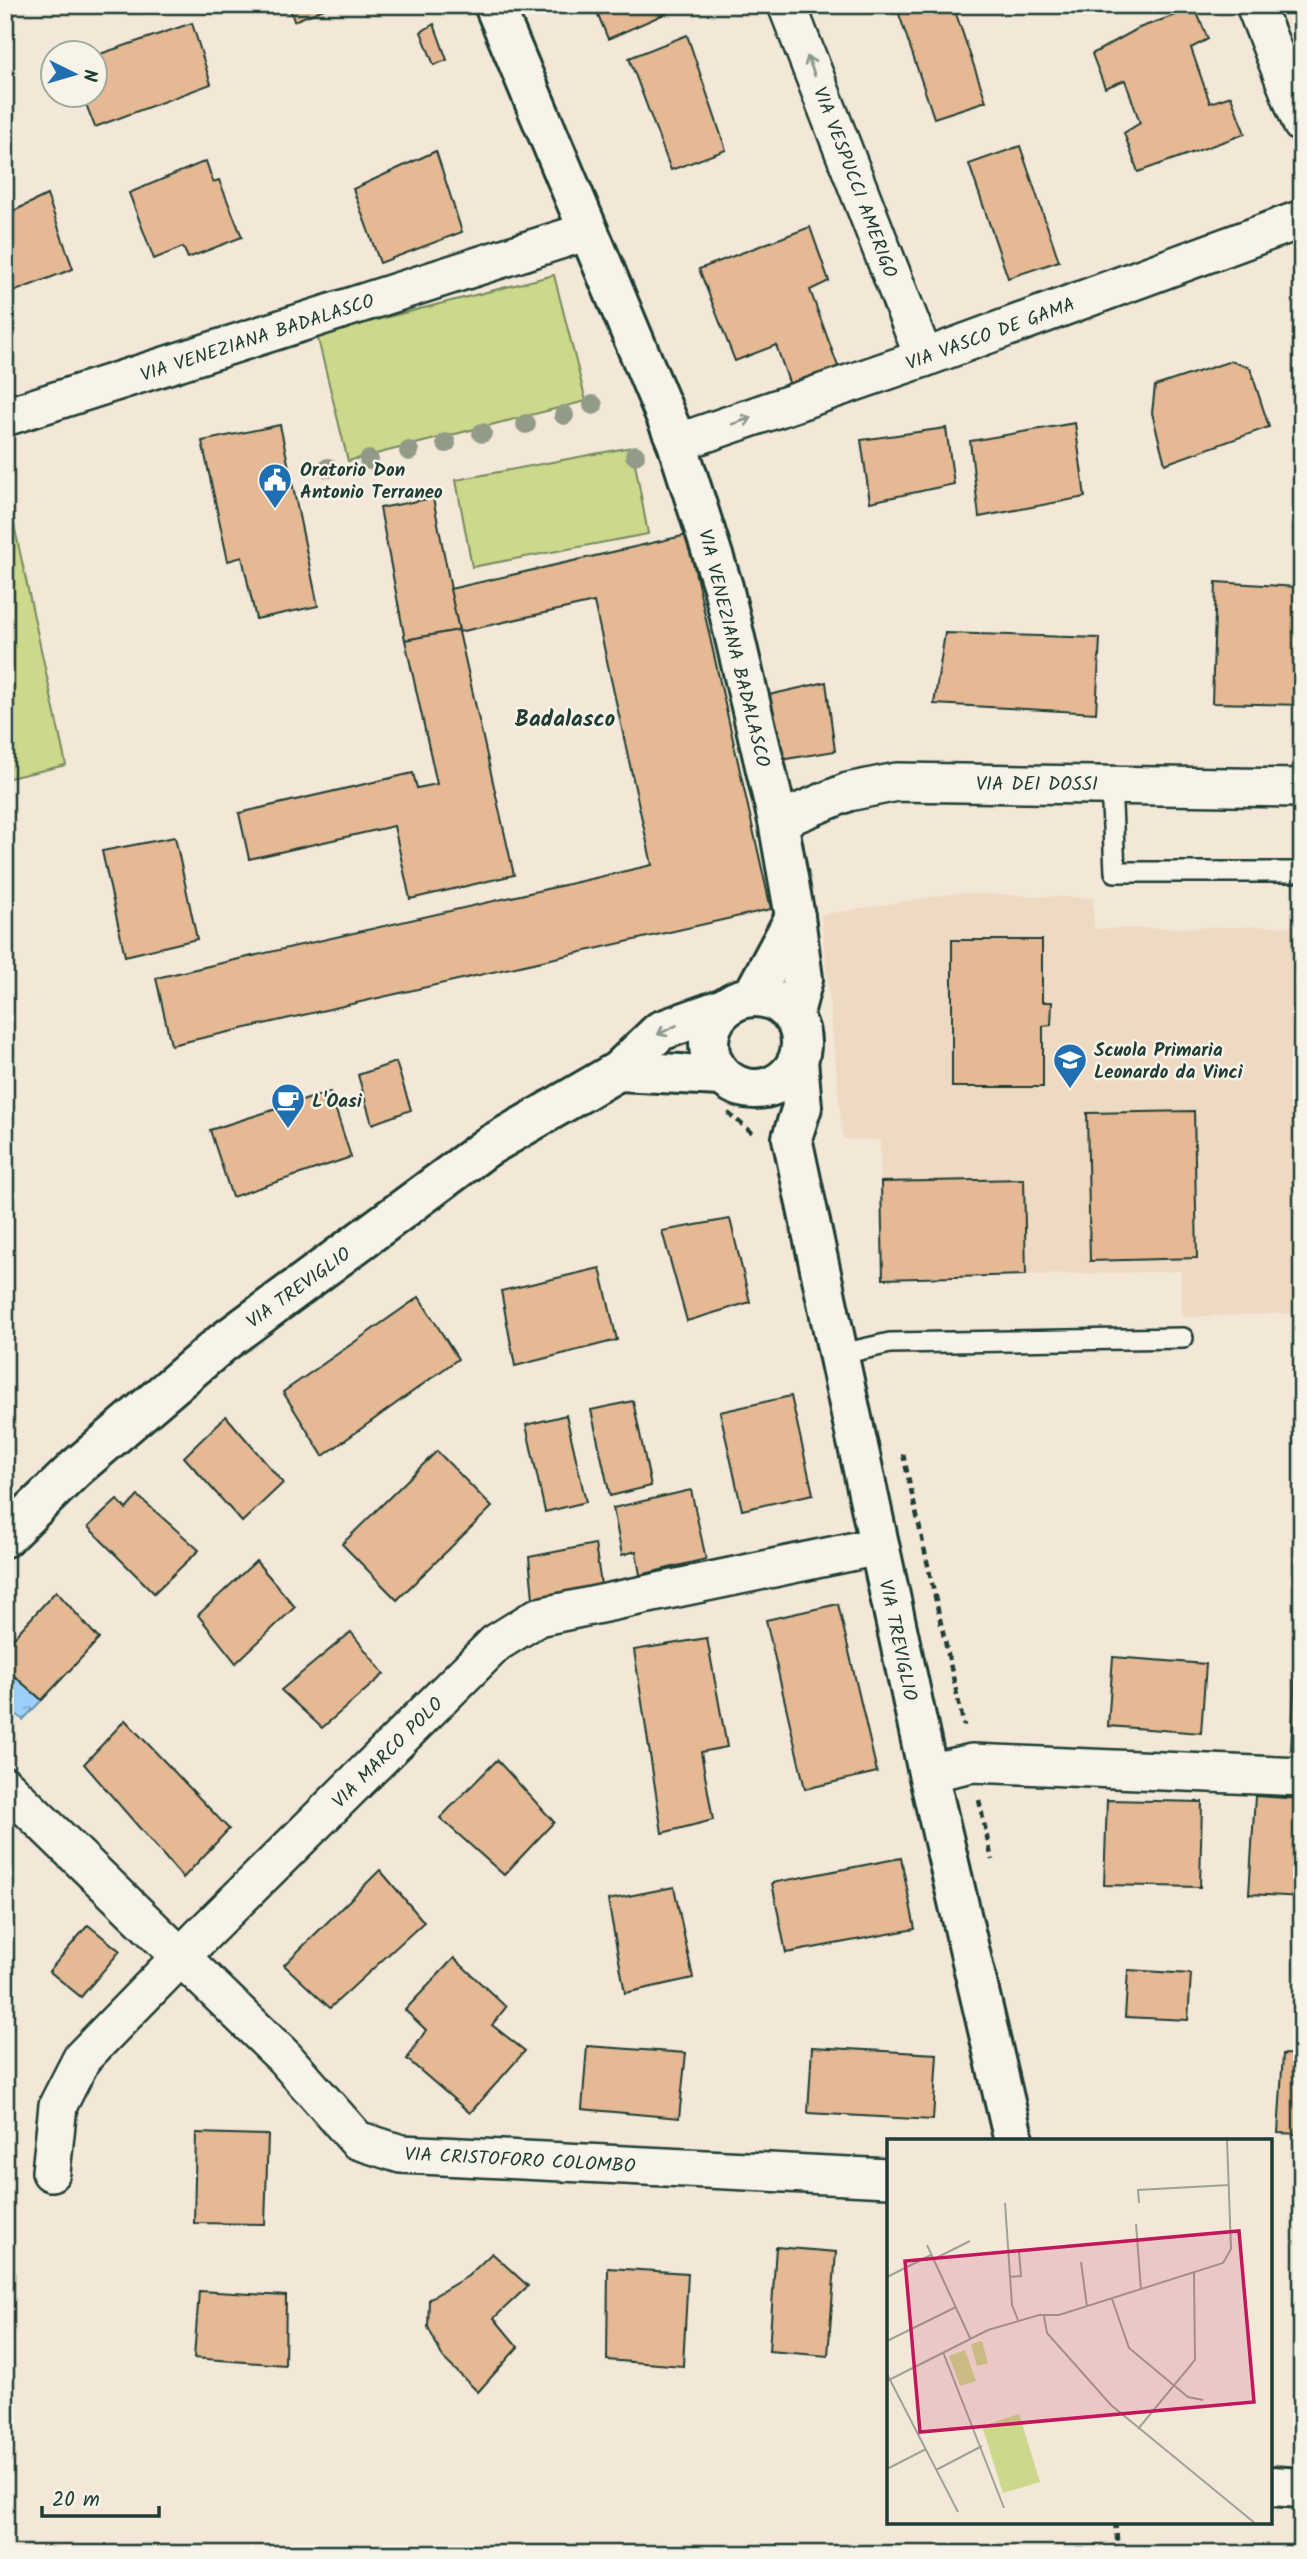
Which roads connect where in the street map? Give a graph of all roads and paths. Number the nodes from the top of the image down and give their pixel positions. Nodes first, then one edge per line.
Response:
1 (494, 5) edge
2 (787, 5) edge
3 (1255, 5) edge
4 (1302, 124) edge
5 (1300, 223) edge
6 (588, 231) junction
7 (924, 358) junction
8 (5, 417) edge
9 (677, 443) junction
10 (1111, 783) junction
11 (1302, 788) edge
12 (778, 821) junction
13 (1293, 872) dead end
14 (795, 916) junction
15 (739, 1002) junction
16 (793, 1017) junction
17 (798, 1060) junction
18 (618, 1071) junction
19 (729, 1080) junction
20 (792, 1138) junction
21 (1183, 1338) dead end
22 (837, 1355) junction
23 (5, 1537) edge
24 (879, 1545) junction
25 (928, 1773) junction
26 (1302, 1777) edge
27 (5, 1786) edge
28 (180, 1957) junction
29 (1014, 2139) edge
30 (51, 2172) dead end
31 (887, 2178) edge
32 (1272, 2486) edge
33 (1302, 2488) edge
34 (1115, 2524) edge
35 (1119, 2554) edge

1 - 6 street, VIA VENEZIANA BADALASCO
7 -> 2 street, VIA VESPUCCI AMERIGO
3 - 4 street
5 - 7 street, VIA VASCO DE GAMA
6 - 8 street, VIA VENEZIANA BADALASCO
6 - 9 street, VIA VENEZIANA BADALASCO
9 -> 7 street, VIA VASCO DE GAMA
9 - 12 street, VIA VENEZIANA BADALASCO
10 - 11 street, VIA DEI DOSSI
10 - 12 street, VIA DEI DOSSI
10 - 13 lane
12 - 14 street, VIA VENEZIANA BADALASCO
14 - 15 street
14 - 16 street, VIA VENEZIANA BADALASCO
15 - 16 street
15 -> 18 street, VIA TREVIGLIO
15 - 19 street
16 - 17 street
17 - 19 street
17 - 20 street, VIA TREVIGLIO
18 - 19 street
18 - 23 street, VIA TREVIGLIO
19 - 20 street
20 - 22 street, VIA TREVIGLIO
21 - 22 lane
22 - 24 street, VIA TREVIGLIO
24 - 25 street, VIA TREVIGLIO
24 - 28 street, VIA MARCO POLO
25 - 26 street
25 - 29 street, VIA TREVIGLIO
27 - 28 street, VIA CRISTOFORO COLOMBO
28 - 30 street, VIA MARCO POLO
28 - 31 street, VIA CRISTOFORO COLOMBO
32 - 33 street
34 - 35 path

